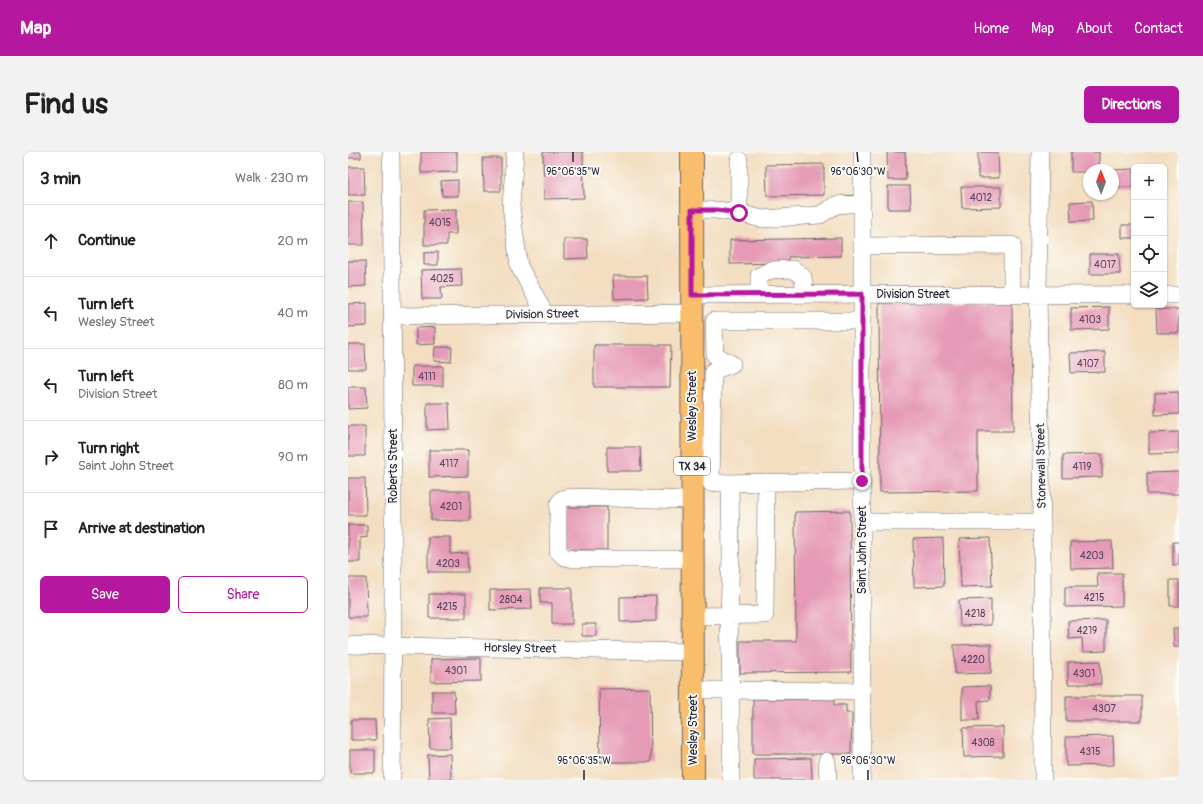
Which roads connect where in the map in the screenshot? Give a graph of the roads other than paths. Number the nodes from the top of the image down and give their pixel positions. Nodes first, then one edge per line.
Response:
1 (391, 152) edge
2 (514, 152) edge
3 (692, 152) edge
4 (862, 152) edge
5 (1040, 152) edge
6 (739, 160) dead end
7 (862, 203) junction
8 (692, 210) junction
9 (739, 213) junction
10 (862, 246) junction
11 (805, 294) junction
12 (862, 294) junction
13 (1012, 294) junction
14 (1038, 294) junction
15 (759, 295) junction
16 (1131, 295) edge
17 (1167, 295) edge
18 (1179, 295) edge
19 (692, 304) junction
20 (545, 314) junction
21 (393, 316) junction
22 (862, 321) junction
23 (862, 481) junction
24 (766, 482) junction
25 (730, 483) junction
26 (699, 488) junction
27 (862, 522) junction
28 (1042, 522) junction
29 (692, 559) junction
30 (692, 616) junction
31 (729, 616) junction
32 (348, 645) edge
33 (394, 646) junction
34 (693, 652) junction
35 (693, 690) junction
36 (731, 690) junction
37 (862, 691) junction
38 (827, 761) dead end
39 (392, 780) edge
40 (693, 780) edge
41 (731, 780) edge
42 (828, 780) edge
43 (862, 780) edge
44 (1043, 780) edge

1 - 21 street, Roberts Street
2 - 20 street
3 - 8 main road, Wesley Street / TX 34
4 - 7 street, Saint John Street
5 - 14 street, Stonewall Street
6 - 9 street
7 - 9 street
7 - 10 street, Saint John Street
8 - 9 street
8 - 19 main road, Wesley Street / TX 34
10 - 12 street, Saint John Street
10 - 13 street
11 - 12 street, Division Street
11 - 15 street, Division Street
11 - 15 street
12 - 13 street, Division Street
12 - 22 street, Saint John Street
13 - 14 street, Division Street
14 - 16 street, Division Street
14 - 28 street, Stonewall Street
15 - 19 street, Division Street
17 - 18 street
19 - 20 street, Division Street
19 - 26 main road, Wesley Street / TX 34
20 - 21 street, Division Street
21 - 33 street, Roberts Street
22 - 23 street, Saint John Street
22 - 26 street
23 - 24 street
23 - 27 street, Saint John Street
24 - 25 street
24 - 31 street
25 - 26 street
25 - 31 street
26 - 29 main road, Wesley Street / TX 34
26 - 29 street
27 - 28 street
27 - 37 street, Saint John Street
28 - 44 street, Stonewall Street
29 - 30 main road, Wesley Street / TX 34
30 - 31 street
30 - 34 main road, Wesley Street / TX 34
31 - 36 street
32 - 33 street, Horsley Street
33 - 34 street, Horsley Street
33 - 39 street, Roberts Street
34 - 35 main road, Wesley Street / TX 34
35 - 36 street
35 - 40 main road, Wesley Street / TX 34
36 - 37 street
36 - 41 street
37 - 43 street, Saint John Street
38 - 42 street

